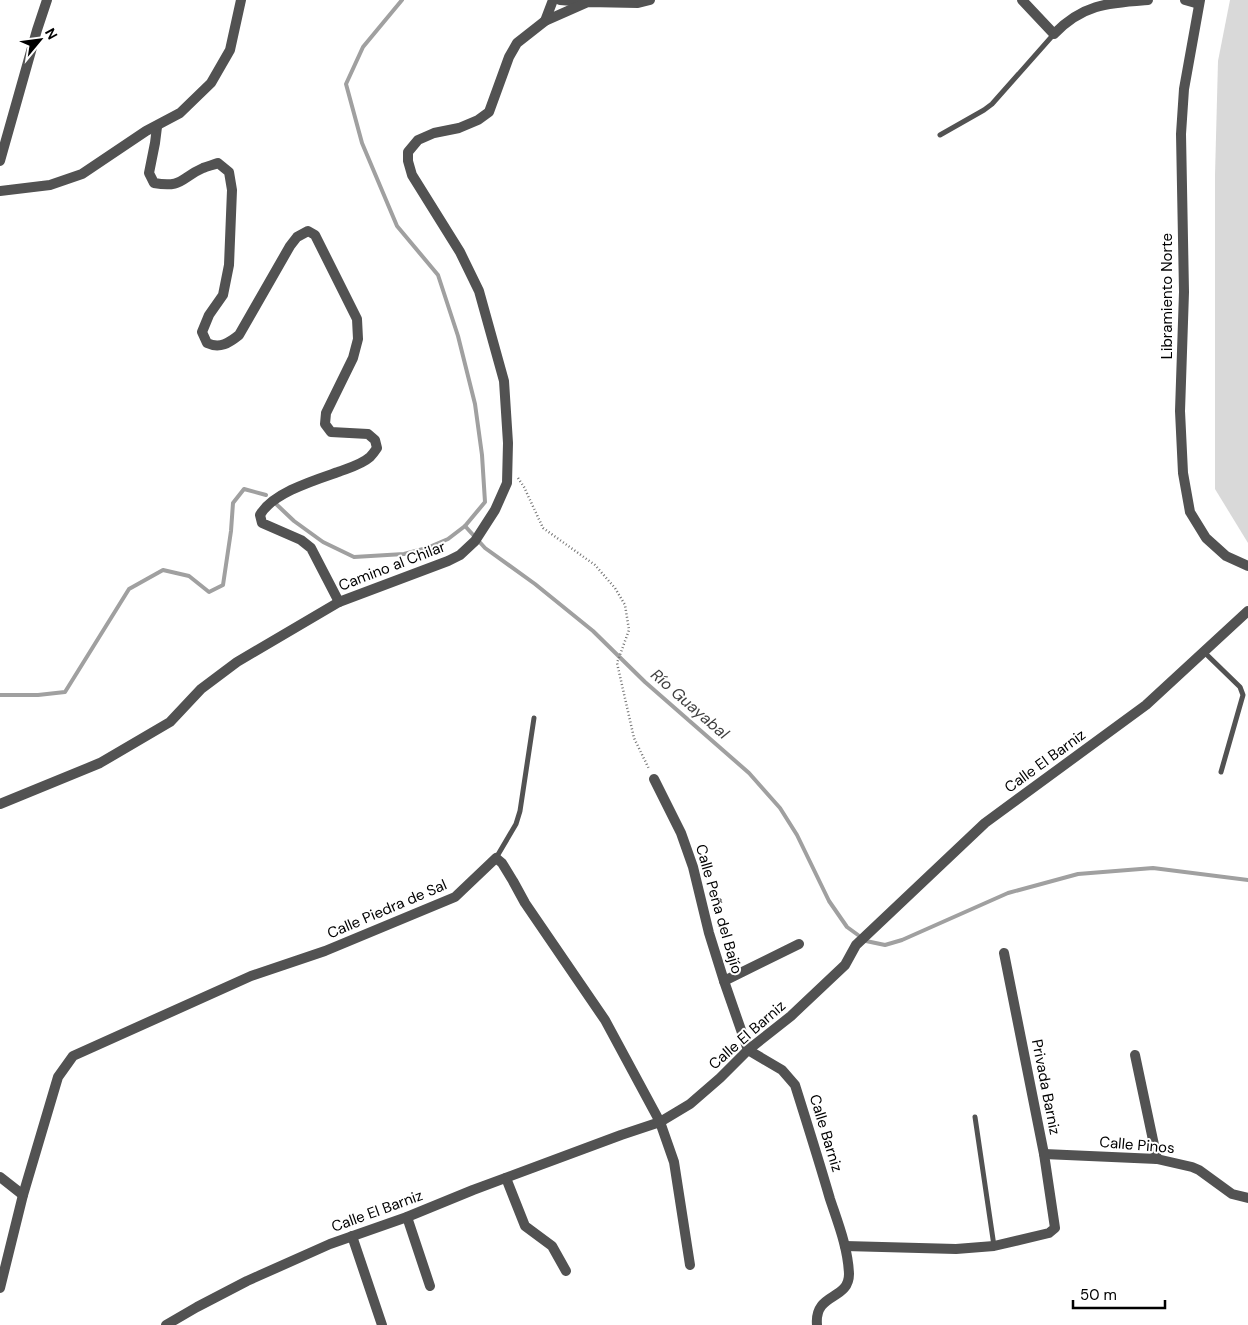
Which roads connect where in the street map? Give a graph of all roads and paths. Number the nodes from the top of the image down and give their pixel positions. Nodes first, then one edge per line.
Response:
1 (241, 0) edge
2 (553, 0) edge
3 (560, 0) edge
4 (650, 0) edge
5 (1022, 0) edge
6 (1148, 0) edge
7 (1185, 0) edge
8 (46, 1) edge
9 (588, 2) junction
10 (1199, 2) edge
11 (545, 21) junction
12 (1054, 34) junction
13 (157, 127) junction
14 (940, 135) dead end
15 (0, 160) edge
16 (0, 191) edge
17 (508, 464) junction
18 (1248, 566) edge
19 (339, 602) junction
20 (1248, 611) edge
21 (1204, 652) junction
22 (534, 718) dead end
23 (1221, 772) dead end
24 (654, 779) joint
25 (0, 804) edge
26 (496, 858) junction
27 (799, 944) dead end
28 (1004, 953) dead end
29 (724, 981) junction
30 (748, 1050) junction
31 (1135, 1055) dead end
32 (975, 1117) dead end
33 (660, 1122) junction
34 (1044, 1154) junction
35 (1157, 1159) junction
36 (0, 1177) edge
37 (506, 1178) junction
38 (23, 1195) junction
39 (1248, 1198) edge
40 (407, 1217) junction
41 (352, 1236) junction
42 (845, 1246) junction
43 (994, 1246) junction
44 (690, 1265) dead end
45 (566, 1271) dead end
46 (430, 1286) dead end
47 (0, 1288) edge
48 (166, 1325) edge
49 (382, 1325) edge
50 (817, 1325) edge

1 - 13 street
2 - 11 street
3 - 9 street
4 - 9 street, Camino al Chilar
5 - 12 street
6 - 12 street
7 - 10 street
8 - 15 street
9 - 11 street, Camino al Chilar
10 - 18 street, Libramiento Norte
11 - 17 street, Camino al Chilar
12 - 14 lane
13 - 16 street
13 - 19 street
17 - 19 street, Camino al Chilar
17 - 24 path
19 - 25 street, Camino al Chilar
20 - 21 street, Calle El Barniz
21 - 23 lane
21 - 30 street, Calle El Barniz
22 - 26 lane
24 - 29 street, Calle Peña del Bajío
26 - 33 street
26 - 38 street, Calle Piedra de Sal
27 - 29 street
28 - 34 street, Privada Barniz
29 - 30 street, Calle Peña del Bajío
30 - 33 street, Calle El Barniz
30 - 42 street, Calle Barniz
31 - 35 street
32 - 43 lane
33 - 37 street, Calle El Barniz
33 - 44 street
34 - 35 street, Calle Pinos
34 - 43 street, Privada Barniz
35 - 39 street, Calle Pinos
36 - 38 street
37 - 40 street, Calle El Barniz
37 - 45 street
38 - 47 street
40 - 41 street, Calle El Barniz
40 - 46 street
41 - 48 street, Calle El Barniz
41 - 49 street
42 - 43 street
42 - 50 street, Calle Barniz

